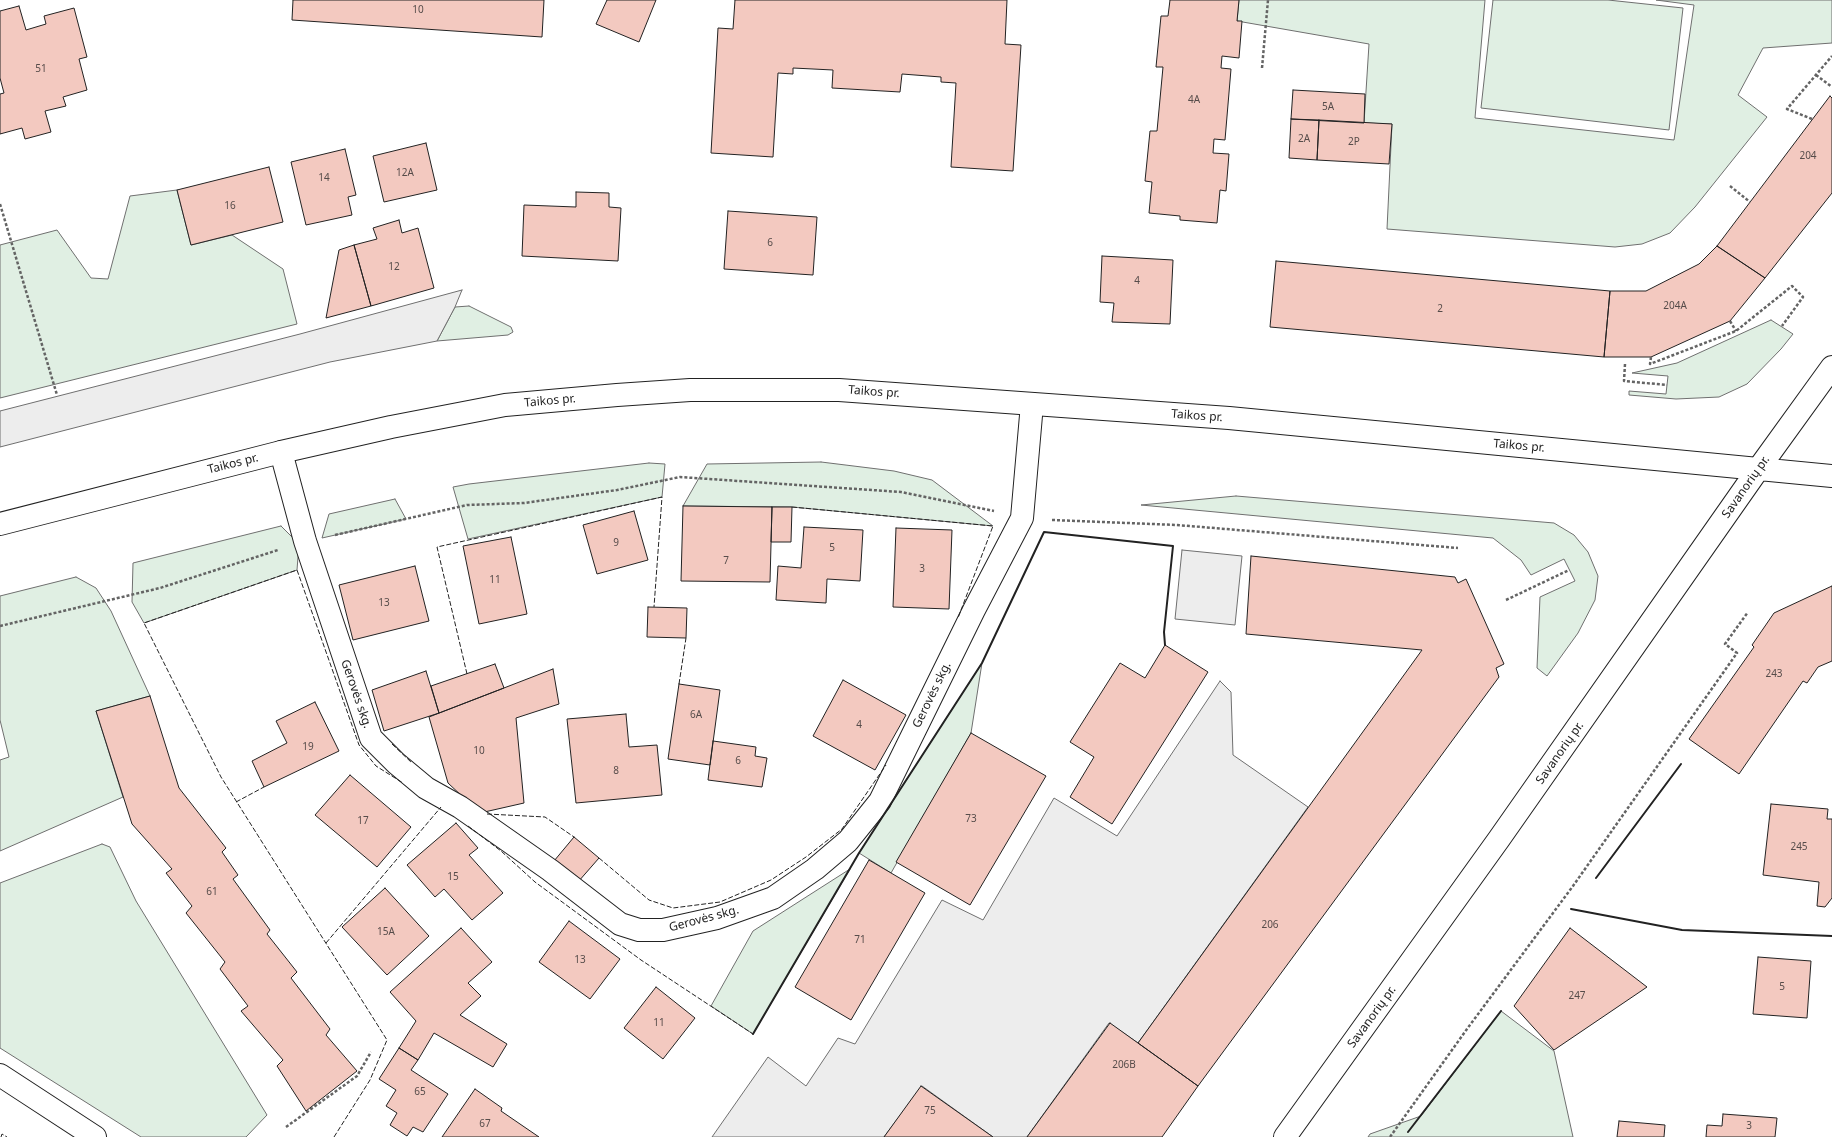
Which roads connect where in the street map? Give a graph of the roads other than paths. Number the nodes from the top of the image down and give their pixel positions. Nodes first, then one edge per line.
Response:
1 (1832, 367) edge
2 (1032, 404) junction
3 (281, 452) junction
4 (1759, 468) junction
5 (1832, 476) edge
6 (0, 524) edge
7 (0, 1075) edge
8 (95, 1137) edge
9 (1285, 1137) edge

1 - 4 main road, Savanorių pr.
2 - 3 main road, Taikos pr.
2 - 3 main road, Gerovės skg.
2 - 4 main road, Taikos pr.
3 - 6 main road, Taikos pr.
4 - 5 main road, Taikos pr.
4 - 9 main road, Savanorių pr.
7 - 8 main road

